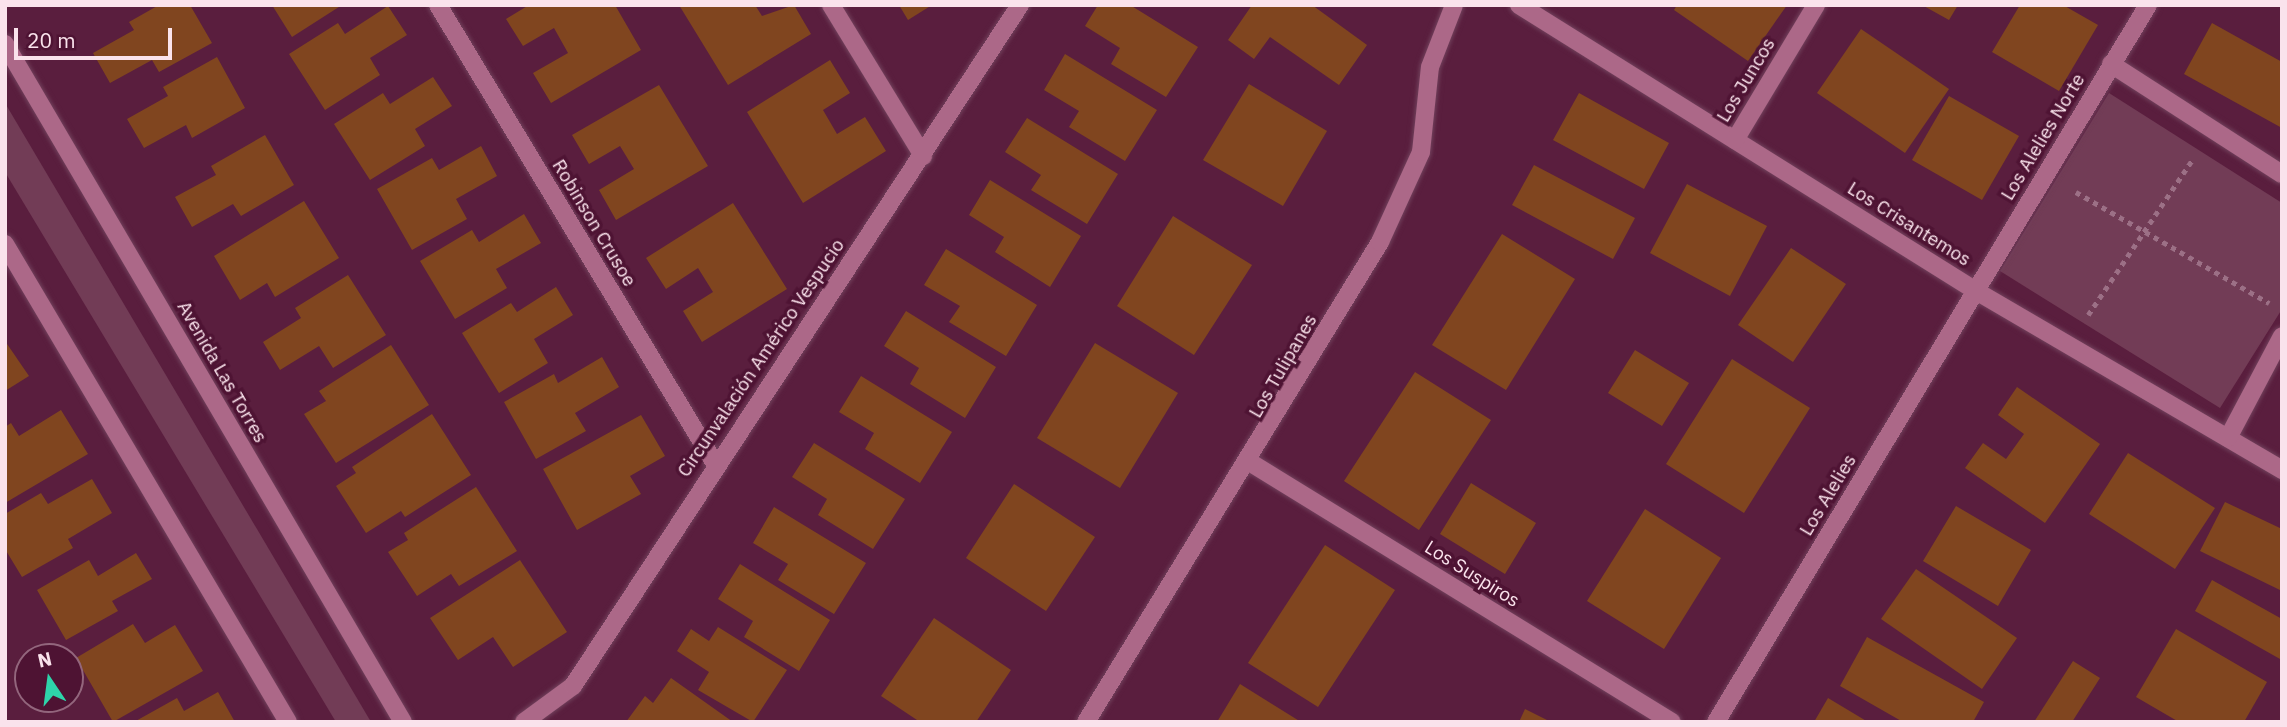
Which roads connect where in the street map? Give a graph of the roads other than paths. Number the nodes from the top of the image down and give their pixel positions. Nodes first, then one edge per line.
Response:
1 (438, 5) edge
2 (831, 5) edge
3 (1020, 5) edge
4 (1454, 5) edge
5 (1519, 5) edge
6 (1816, 5) edge
7 (2148, 5) edge
8 (5, 44) edge
9 (2111, 64) junction
10 (1735, 140) junction
11 (923, 156) junction
12 (2282, 174) edge
13 (5, 244) edge
14 (1976, 291) junction
15 (2282, 336) edge
16 (2228, 438) junction
17 (714, 462) junction
18 (1251, 463) junction
19 (2282, 470) edge
20 (288, 722) edge
21 (403, 722) edge
22 (524, 722) edge
23 (1086, 722) edge
24 (1672, 722) edge
25 (1716, 722) edge

1 - 17 street, Robinson Crusoe
2 - 11 street
3 - 11 street, Circunvalación Américo Vespucio
4 - 18 street, Los Tulipanes
5 - 10 street, Los Crisantemos
6 - 10 street, Los Juncos
7 - 9 street, Los Alelies Norte
8 - 21 street, Avenida Las Torres
9 - 12 street
9 - 14 street, Los Alelies Norte
10 - 14 street, Los Crisantemos
11 - 17 street, Circunvalación Américo Vespucio
13 - 20 street
14 - 16 street, Los Crisantemos
14 - 25 street, Los Alelies
15 - 16 street
16 - 19 street, Los Crisantemos
17 - 22 street, Circunvalación Américo Vespucio
18 - 23 street, Los Tulipanes
18 - 24 street, Los Suspiros

